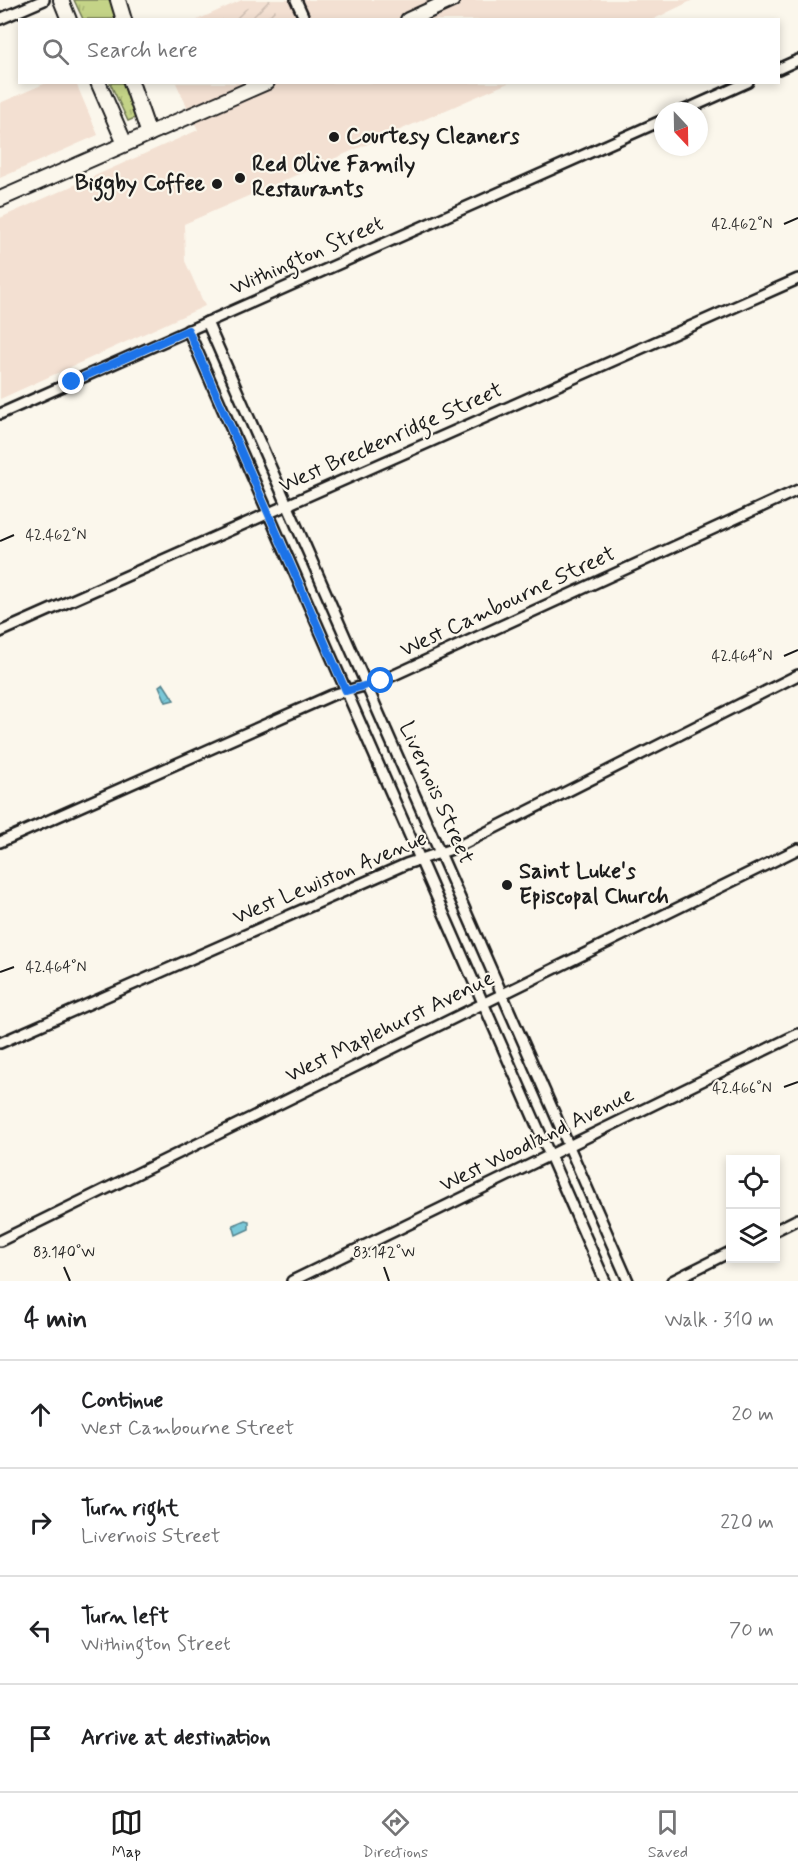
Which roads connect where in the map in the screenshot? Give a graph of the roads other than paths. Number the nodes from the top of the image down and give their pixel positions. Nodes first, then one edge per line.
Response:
1 (44, 0) edge
2 (61, 0) edge
3 (118, 0) edge
4 (296, 0) edge
5 (452, 0) edge
6 (68, 18) edge
7 (123, 18) edge
8 (304, 18) edge
9 (412, 18) edge
10 (0, 20) edge
11 (798, 60) edge
12 (780, 68) edge
13 (99, 84) edge
14 (131, 84) edge
15 (262, 84) edge
16 (744, 84) edge
17 (703, 102) edge
18 (654, 124) edge
19 (149, 134) junction
20 (125, 144) junction
21 (0, 199) edge
22 (798, 279) edge
23 (207, 322) junction
24 (188, 330) junction
25 (0, 414) edge
26 (798, 490) edge
27 (287, 505) junction
28 (268, 514) junction
29 (0, 632) edge
30 (798, 675) edge
31 (366, 686) junction
32 (346, 691) junction
33 (0, 842) edge
34 (798, 849) edge
35 (439, 853) junction
36 (419, 859) junction
37 (502, 994) junction
38 (484, 1003) junction
39 (798, 1034) edge
40 (0, 1042) edge
41 (569, 1146) junction
42 (550, 1156) junction
43 (798, 1220) edge
44 (780, 1228) edge
45 (0, 1241) edge
46 (726, 1254) edge
47 (292, 1281) edge
48 (605, 1281) edge
49 (628, 1281) edge
50 (672, 1281) edge

1 - 10 street
2 - 6 main road
3 - 7 main road
4 - 8 street
5 - 9 main road
11 - 12 street
13 - 20 main road
14 - 19 main road
15 - 19 main road
16 - 17 street
18 - 23 street, Withington Street
19 - 20 main road
20 - 21 main road
22 - 27 street, West Breckenridge Street
23 - 24 street, Withington Street
23 - 27 street, Livernois Street
24 - 25 street, Withington Street
24 - 28 street, Livernois Street
26 - 31 street, West Cambourne Street
27 - 28 street, West Breckenridge Street
27 - 31 street, Livernois Street
28 - 29 street, West Breckenridge Street
28 - 32 street, Livernois Street
30 - 35 street, West Lewiston Avenue
31 - 32 street, West Cambourne Street
31 - 35 street, Livernois Street
32 - 33 street, West Cambourne Street
32 - 36 street, Livernois Street
34 - 37 street, West Maplehurst Avenue
35 - 36 street, West Lewiston Avenue
35 - 37 street, Livernois Street
36 - 38 street, Livernois Street
36 - 40 street, West Lewiston Avenue
37 - 38 street, West Maplehurst Avenue
37 - 41 street, Livernois Street
38 - 42 street, Livernois Street
38 - 45 street, West Maplehurst Avenue
39 - 41 street, West Woodland Avenue
41 - 42 street, West Woodland Avenue
41 - 49 street, Livernois Street
42 - 47 street, West Woodland Avenue
42 - 48 street, Livernois Street
43 - 44 street
46 - 50 street

